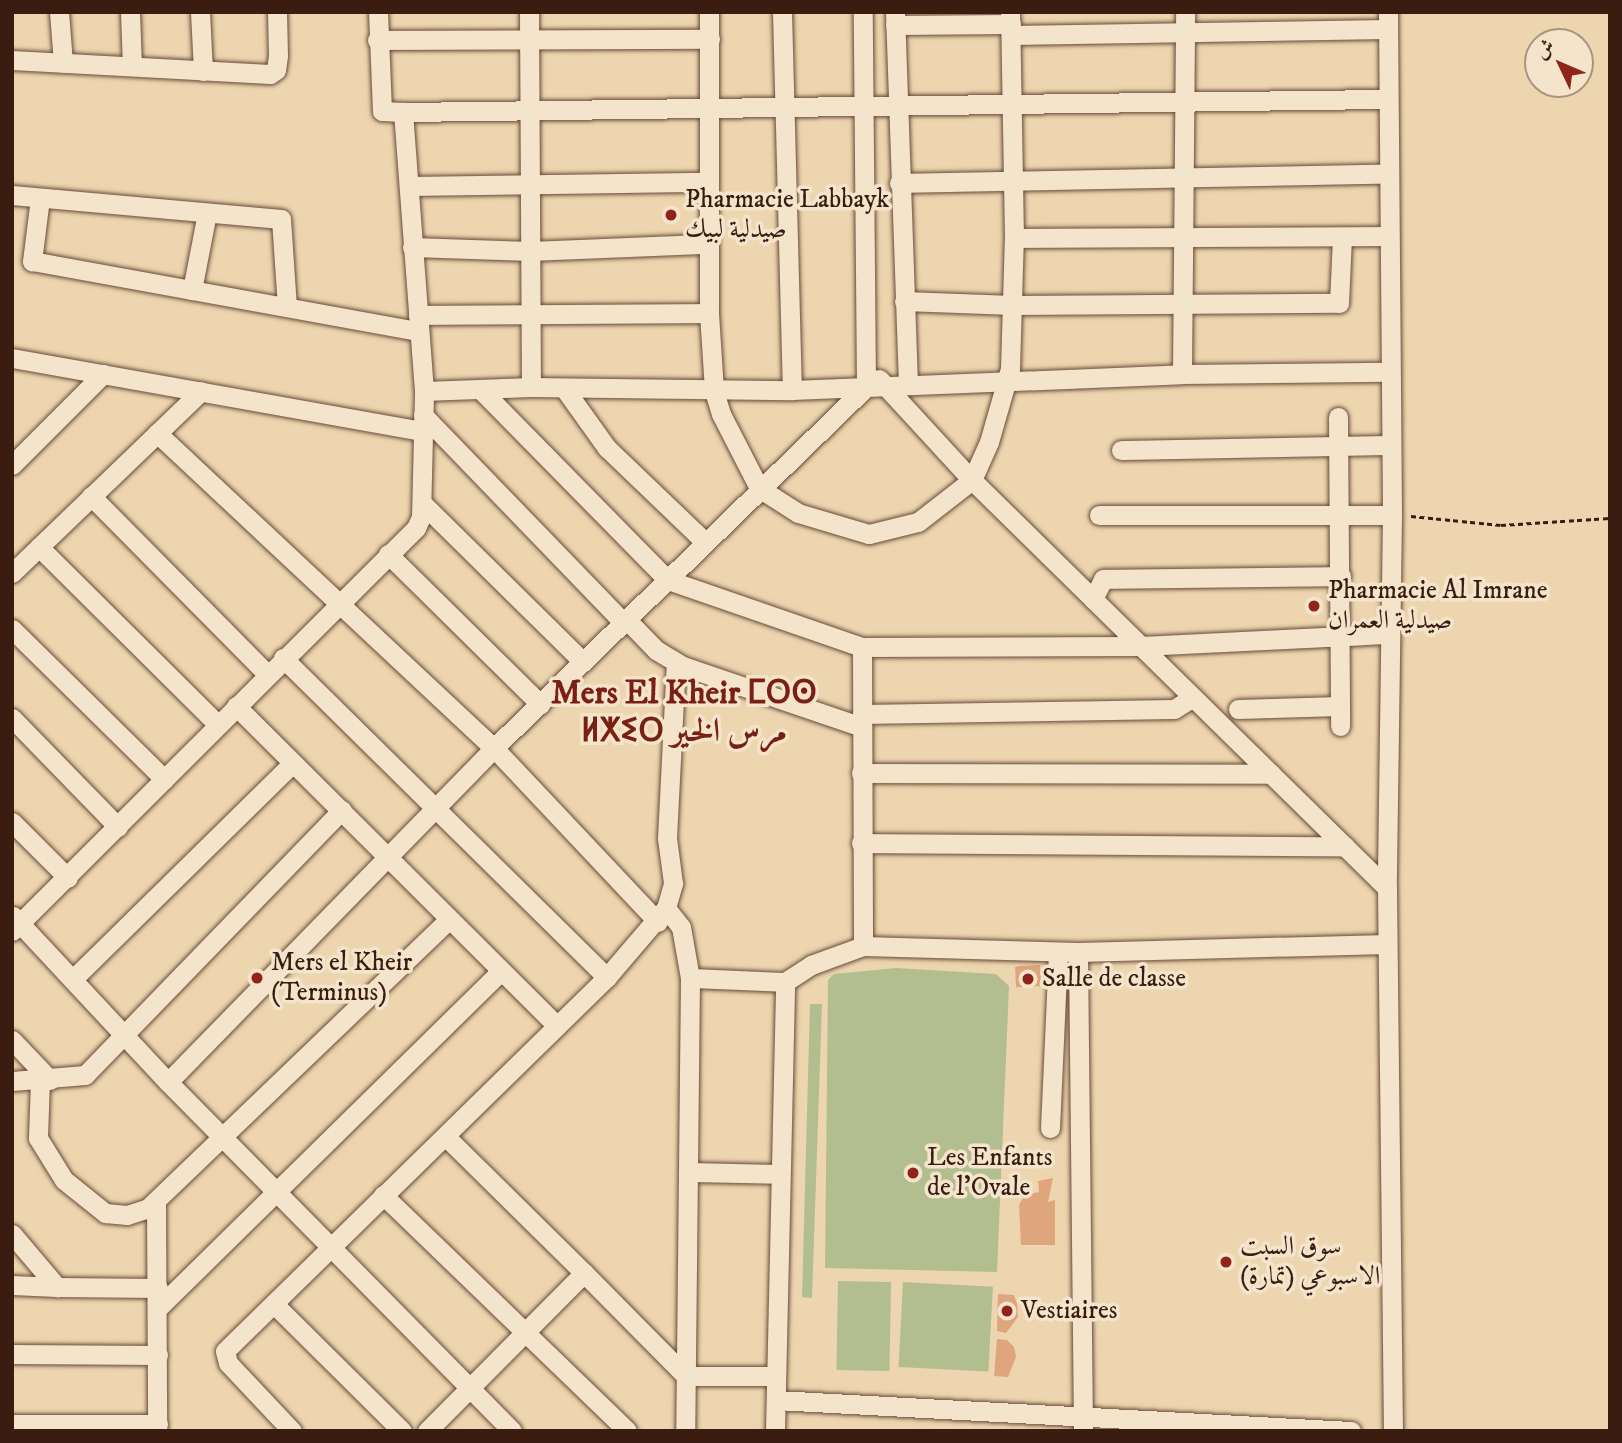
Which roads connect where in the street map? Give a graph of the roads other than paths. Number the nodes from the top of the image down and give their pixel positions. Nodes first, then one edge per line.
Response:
1 (59, 12) edge
2 (130, 12) edge
3 (200, 12) edge
4 (276, 12) edge
5 (378, 12) edge
6 (529, 12) edge
7 (709, 12) edge
8 (782, 12) edge
9 (863, 12) edge
10 (1185, 12) edge
11 (895, 19) edge
12 (1388, 21) edge
13 (1011, 24) edge
14 (1185, 34) junction
15 (710, 39) junction
16 (377, 40) junction
17 (530, 41) junction
18 (12, 60) edge
19 (63, 62) junction
20 (132, 66) junction
21 (202, 71) junction
22 (1387, 99) junction
23 (1184, 101) junction
24 (710, 107) junction
25 (783, 107) junction
26 (1011, 107) junction
27 (865, 108) junction
28 (896, 109) junction
29 (528, 111) junction
30 (403, 112) junction
31 (1389, 174) junction
32 (1184, 178) junction
33 (1012, 180) junction
34 (709, 182) junction
35 (899, 183) junction
36 (409, 186) junction
37 (529, 186) junction
38 (12, 195) edge
39 (40, 198) junction
40 (207, 213) junction
41 (1390, 236) junction
42 (1183, 237) junction
43 (1342, 237) junction
44 (1014, 238) junction
45 (708, 244) junction
46 (412, 247) junction
47 (530, 251) junction
48 (192, 290) junction
49 (904, 301) junction
50 (1013, 305) junction
51 (1183, 306) junction
52 (287, 307) junction
53 (709, 313) junction
54 (530, 315) junction
55 (418, 323) junction
56 (13, 359) edge
57 (1390, 372) junction
58 (103, 374) junction
59 (1182, 374) junction
60 (1005, 381) junction
61 (908, 384) junction
62 (875, 386) junction
63 (531, 387) junction
64 (564, 388) junction
65 (481, 389) junction
66 (792, 390) junction
67 (201, 391) junction
68 (424, 391) junction
69 (714, 391) junction
70 (1338, 416) dead end
71 (423, 423) junction
72 (157, 433) junction
73 (1391, 445) junction
74 (1339, 446) junction
75 (1121, 450) dead end
76 (12, 466) edge
77 (972, 480) junction
78 (759, 488) junction
79 (91, 496) junction
80 (423, 504) junction
81 (1340, 514) junction
82 (1099, 515) dead end
83 (1392, 515) junction
84 (705, 542) junction
85 (39, 547) junction
86 (388, 554) junction
87 (12, 573) edge
88 (1340, 576) junction
89 (668, 580) junction
90 (1093, 599) junction
91 (338, 602) junction
92 (625, 621) junction
93 (12, 629) edge
94 (1390, 634) junction
95 (1341, 635) junction
96 (1141, 646) junction
97 (862, 647) junction
98 (284, 658) junction
99 (583, 662) junction
100 (676, 663) junction
101 (267, 674) junction
102 (1193, 697) junction
103 (540, 704) junction
104 (236, 706) junction
105 (1340, 706) junction
106 (1238, 709) dead end
107 (12, 718) edge
108 (862, 720) junction
109 (218, 725) junction
110 (1340, 726) dead end
111 (494, 748) junction
112 (293, 763) junction
113 (861, 773) junction
114 (1271, 774) junction
115 (164, 779) junction
116 (437, 806) junction
117 (342, 810) junction
118 (12, 822) edge
119 (118, 827) junction
120 (861, 843) junction
121 (1345, 846) junction
122 (387, 855) junction
123 (68, 878) junction
124 (1387, 888) junction
125 (662, 915) junction
126 (449, 919) junction
127 (15, 923) edge
128 (1388, 944) junction
129 (863, 946) junction
130 (1058, 952) junction
131 (1078, 952) junction
132 (500, 972) junction
133 (607, 977) junction
134 (74, 978) junction
135 (690, 978) junction
136 (785, 982) junction
137 (557, 1026) junction
138 (125, 1034) junction
139 (12, 1040) edge
140 (45, 1080) junction
141 (12, 1081) edge
142 (168, 1082) junction
143 (1050, 1128) dead end
144 (445, 1136) junction
145 (224, 1137) junction
146 (688, 1172) junction
147 (780, 1174) junction
148 (278, 1192) junction
149 (383, 1195) junction
150 (156, 1203) junction
151 (12, 1234) edge
152 (330, 1248) junction
153 (584, 1273) junction
154 (12, 1286) edge
155 (57, 1287) junction
156 (159, 1298) junction
157 (274, 1304) junction
158 (525, 1333) junction
159 (12, 1354) edge
160 (158, 1354) junction
161 (686, 1376) junction
162 (776, 1376) junction
163 (467, 1387) junction
164 (776, 1400) junction
165 (12, 1424) edge
166 (1083, 1425) edge
167 (158, 1427) edge
168 (292, 1431) edge
169 (402, 1431) edge
170 (427, 1431) edge
171 (512, 1431) edge
172 (627, 1431) edge
173 (685, 1431) edge
174 (775, 1431) edge
175 (1351, 1431) edge
176 (1392, 1431) edge

1 - 19 street
2 - 20 street
3 - 21 street
4 - 21 street
5 - 16 street
6 - 17 street
7 - 15 street
8 - 25 street
9 - 27 street
10 - 14 street
11 - 13 street
11 - 28 street
12 - 14 street
12 - 22 street
13 - 14 street
13 - 26 street
14 - 23 street
15 - 17 street
15 - 24 street
16 - 17 street
16 - 30 street
17 - 29 street
18 - 19 street
19 - 20 street
20 - 21 street
22 - 23 street
22 - 31 street
23 - 26 street
23 - 32 street
24 - 25 street
24 - 29 street
24 - 34 street
25 - 27 street
25 - 66 street
26 - 28 street
26 - 33 street
27 - 28 street
27 - 62 street
28 - 35 street
29 - 30 street
29 - 37 street
30 - 36 street
31 - 32 street
31 - 41 street
32 - 33 street
32 - 42 street
33 - 35 street
33 - 44 street
34 - 37 street
34 - 45 street
35 - 49 street
36 - 37 street
36 - 46 street
37 - 47 street
38 - 39 street
39 - 40 street
39 - 48 street
40 - 48 street
40 - 52 street
41 - 43 street
41 - 57 street
42 - 43 street
42 - 44 street
42 - 51 street
43 - 51 street
44 - 50 street
45 - 47 street
45 - 53 street
46 - 47 street
46 - 55 street
47 - 54 street
48 - 52 street
49 - 50 street
49 - 61 street
50 - 51 street
50 - 60 street
51 - 59 street
52 - 55 street
53 - 54 street
53 - 69 street
54 - 55 street
54 - 63 street
55 - 68 street
56 - 58 street
57 - 59 street
57 - 73 street
58 - 67 street
58 - 76 street
59 - 60 street
60 - 61 street
60 - 77 street
61 - 62 street
62 - 66 street
62 - 77 street
62 - 78 street
63 - 64 street
63 - 65 street
64 - 69 street
64 - 84 street
65 - 68 street
65 - 89 street
66 - 69 street
67 - 71 street
67 - 72 street
68 - 71 street
69 - 78 street
70 - 74 street
71 - 80 street
71 - 92 street
72 - 79 street
72 - 91 street
73 - 74 street
73 - 83 street
74 - 75 street
74 - 81 street
77 - 78 street
77 - 90 street
78 - 84 street
79 - 85 street
79 - 101 street
80 - 86 street
80 - 99 street
81 - 82 street
81 - 83 street
81 - 88 street
83 - 94 street
84 - 89 street
85 - 87 street
85 - 109 street
86 - 91 street
86 - 103 street
88 - 90 street
88 - 95 street
89 - 92 street
89 - 97 street
90 - 96 street
91 - 98 street
91 - 111 street
92 - 99 street
92 - 100 street
93 - 115 street
94 - 95 street
94 - 124 street
95 - 96 street
95 - 105 street
96 - 97 street
96 - 102 street
97 - 108 street
98 - 101 street
98 - 116 street
99 - 103 street
100 - 108 street
100 - 125 street
101 - 104 street
102 - 108 street
102 - 114 street
103 - 111 street
104 - 109 street
104 - 112 street
105 - 106 street
105 - 110 street
107 - 119 street
108 - 113 street
109 - 115 street
111 - 116 street
111 - 125 street
112 - 117 street
112 - 134 street
113 - 114 street
113 - 120 street
114 - 121 street
115 - 119 street
116 - 122 street
116 - 133 street
117 - 122 street
117 - 138 street
118 - 123 street
119 - 123 street
120 - 121 street
120 - 129 street
121 - 124 street
122 - 126 street
122 - 142 street
123 - 127 street
124 - 128 street
125 - 133 street
125 - 135 street
126 - 132 street
126 - 145 street
127 - 134 street
128 - 131 street
128 - 176 street
129 - 130 street
129 - 136 street
130 - 131 street
130 - 143 street
131 - 166 street
132 - 137 street
132 - 148 street
133 - 137 street
134 - 138 street
135 - 136 street
135 - 146 street
136 - 147 street
137 - 144 street
138 - 140 street
138 - 142 street
139 - 140 street
140 - 141 street
140 - 150 street
142 - 145 street
144 - 149 street
144 - 153 street
145 - 148 street
145 - 150 street
146 - 147 street
146 - 161 street
147 - 162 street
148 - 152 street
148 - 156 street
149 - 152 street
149 - 158 street
150 - 156 street
151 - 155 street
152 - 157 street
152 - 163 street
153 - 158 street
153 - 161 street
154 - 155 street
155 - 156 street
156 - 160 street
157 - 168 street
157 - 169 street
158 - 163 street
158 - 172 street
159 - 160 street
160 - 167 street
161 - 162 street
161 - 173 street
162 - 164 street
163 - 170 street
163 - 171 street
164 - 166 street
164 - 174 street
165 - 167 street
166 - 175 street

